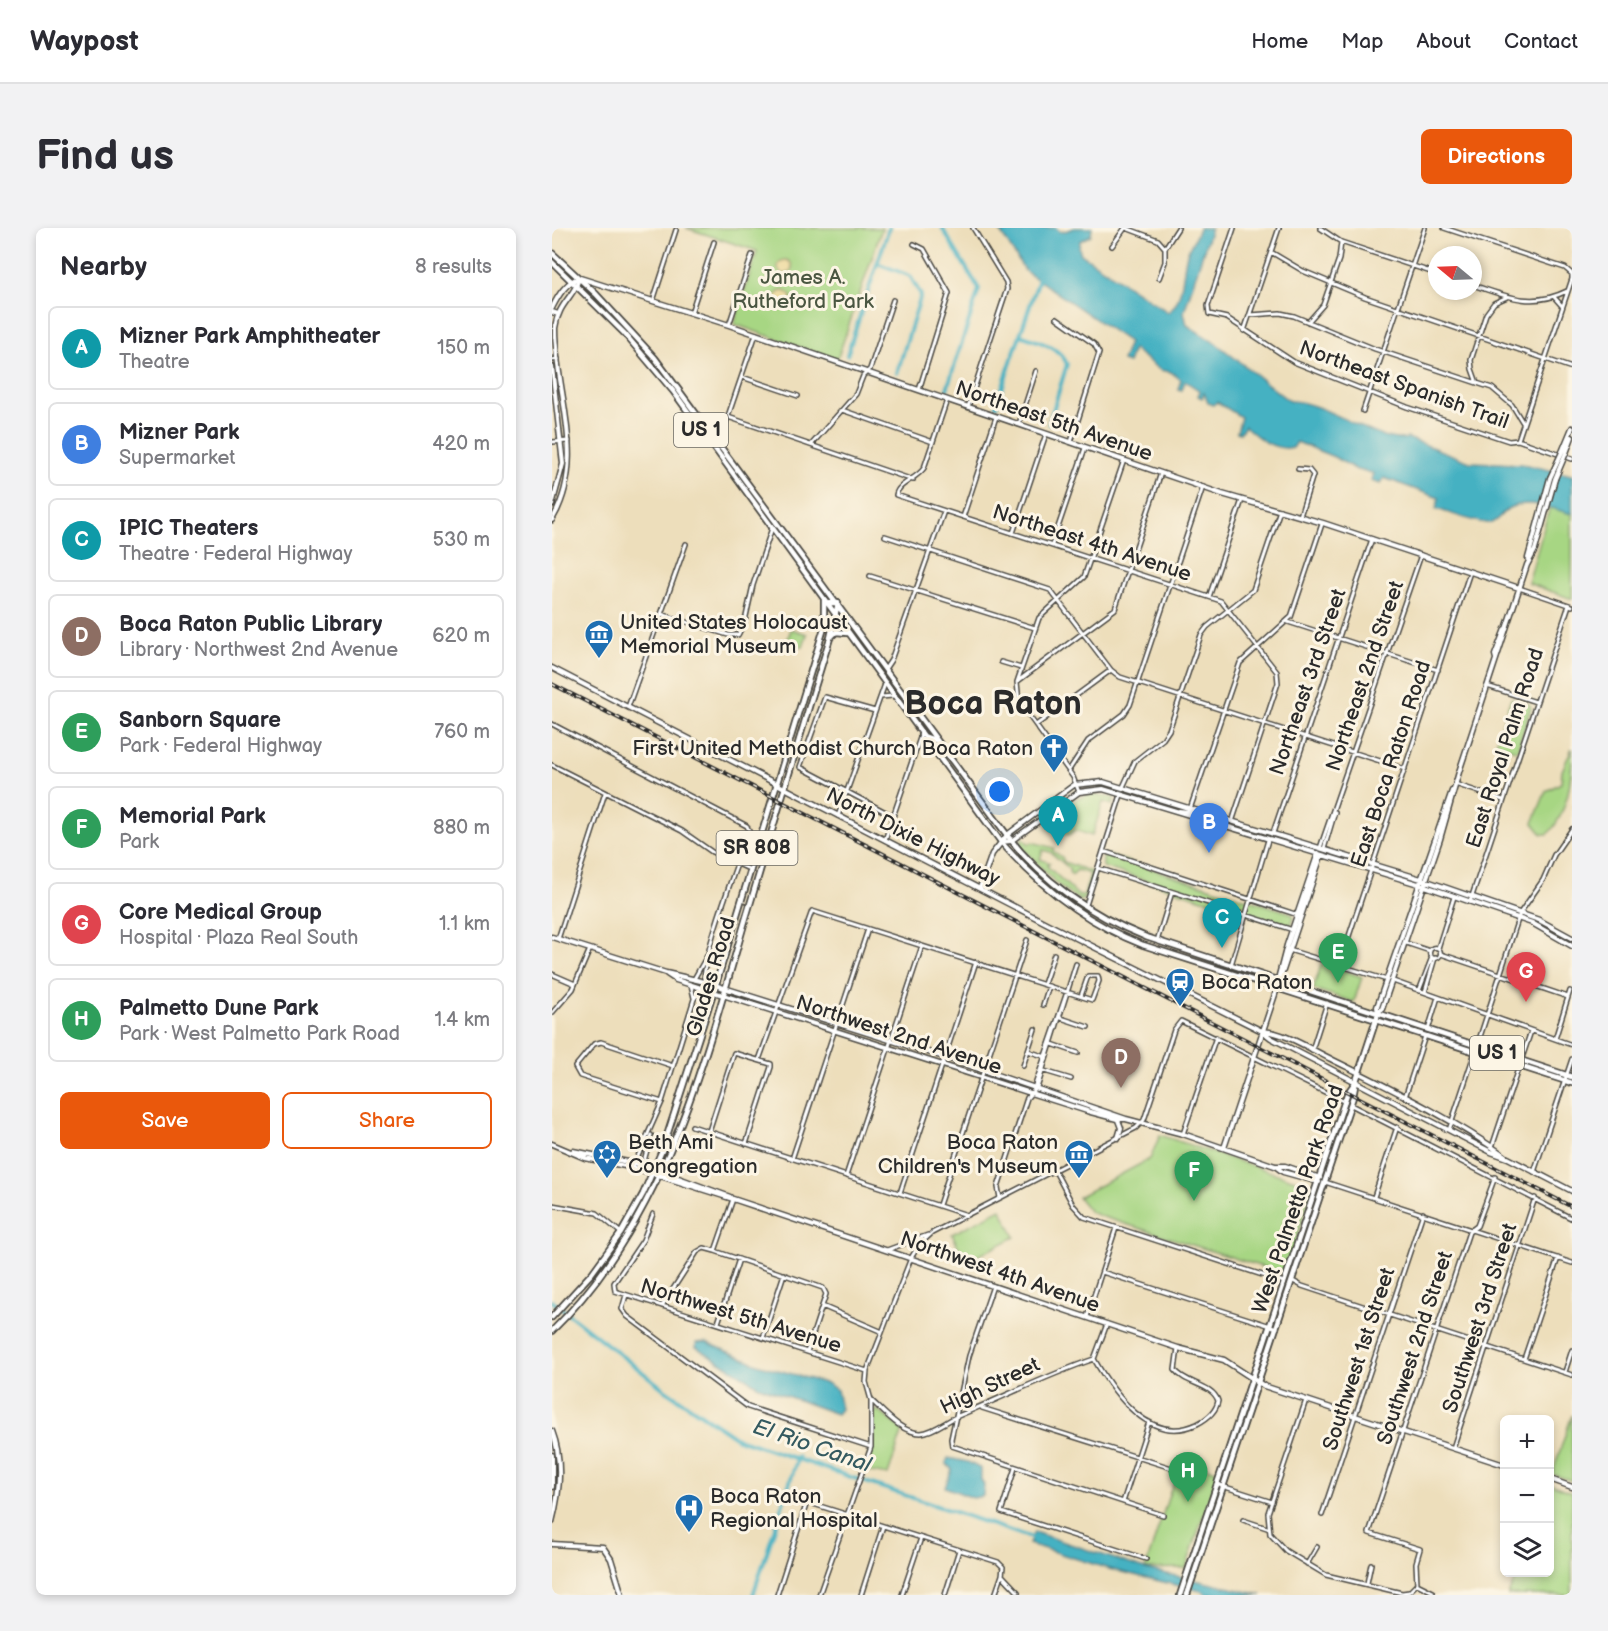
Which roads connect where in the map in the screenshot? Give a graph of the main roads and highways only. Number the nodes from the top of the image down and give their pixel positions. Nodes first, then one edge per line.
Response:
1 (552, 253) edge
2 (552, 262) edge
3 (629, 328) junction
4 (624, 333) junction
5 (643, 355) junction
6 (655, 358) junction
7 (698, 426) junction
8 (710, 430) junction
9 (705, 435) junction
10 (717, 440) junction
11 (777, 534) junction
12 (787, 536) junction
13 (826, 600) junction
14 (838, 603) junction
15 (836, 615) junction
16 (849, 619) junction
17 (824, 628) junction
18 (849, 634) junction
19 (830, 638) junction
20 (909, 718) junction
21 (925, 723) junction
22 (921, 735) junction
23 (939, 742) junction
24 (1071, 907) junction
25 (1085, 907) junction
26 (1104, 918) junction
27 (1092, 921) junction
28 (1378, 1014) junction
29 (1426, 1032) junction
30 (1476, 1049) junction
31 (1520, 1063) junction
32 (1568, 1078) edge
33 (1356, 1081) junction
34 (1572, 1083) edge
35 (1322, 1181) junction
36 (1290, 1269) junction
37 (1293, 1281) junction
38 (1286, 1283) junction
39 (1287, 1298) junction
40 (552, 1317) edge
41 (1274, 1327) junction
42 (552, 1330) edge
43 (1219, 1485) junction
44 (1180, 1595) edge
45 (1187, 1595) edge

1 - 3 main road, US 1
2 - 4 main road, US 1
3 - 4 main road
3 - 6 main road, US 1
4 - 5 main road, US 1
5 - 6 main road
5 - 7 main road, US 1
6 - 8 main road, US 1
7 - 8 main road
7 - 9 main road, US 1
8 - 10 main road, US 1
9 - 10 main road
9 - 11 main road, US 1
10 - 12 main road, US 1
11 - 12 main road
11 - 13 main road, US 1
12 - 14 main road, US 1
13 - 14 main road
13 - 15 main road, US 1
13 - 17 main road, Glades Road
14 - 15 main road, Glades Road / SR 808
14 - 16 main road, US 1
15 - 16 main road
15 - 17 main road
15 - 18 main road, US 1
15 - 19 main road, Glades Road / SR 808
16 - 21 main road, US 1
17 - 40 main road, Glades Road / SR 808
18 - 19 main road
18 - 20 main road, US 1
19 - 42 main road, Glades Road / SR 808
20 - 21 main road
20 - 22 main road, US 1
21 - 23 main road, US 1
22 - 23 main road
22 - 24 main road, US 1
23 - 25 main road, US 1
24 - 25 main road
24 - 27 main road, US 1
25 - 26 main road, US 1
26 - 27 main road
26 - 28 main road, US 1
27 - 28 main road, US 1
28 - 29 main road, US 1
28 - 33 main road
29 - 30 main road, US 1
29 - 30 main road, US 1
30 - 31 main road, US 1
30 - 31 main road, US 1
31 - 32 main road, US 1
32 - 34 main road, US 1
33 - 35 main road, West Palmetto Park Road
33 - 35 main road, West Palmetto Park Road
35 - 36 main road, West Palmetto Park Road
35 - 37 main road, West Palmetto Park Road
36 - 37 main road
36 - 38 main road, West Palmetto Park Road
37 - 39 main road, West Palmetto Park Road
38 - 39 main road
38 - 41 main road, West Palmetto Park Road
39 - 41 main road, West Palmetto Park Road
41 - 43 main road, West Palmetto Park Road
43 - 44 main road, West Palmetto Park Road
43 - 45 main road, West Palmetto Park Road

